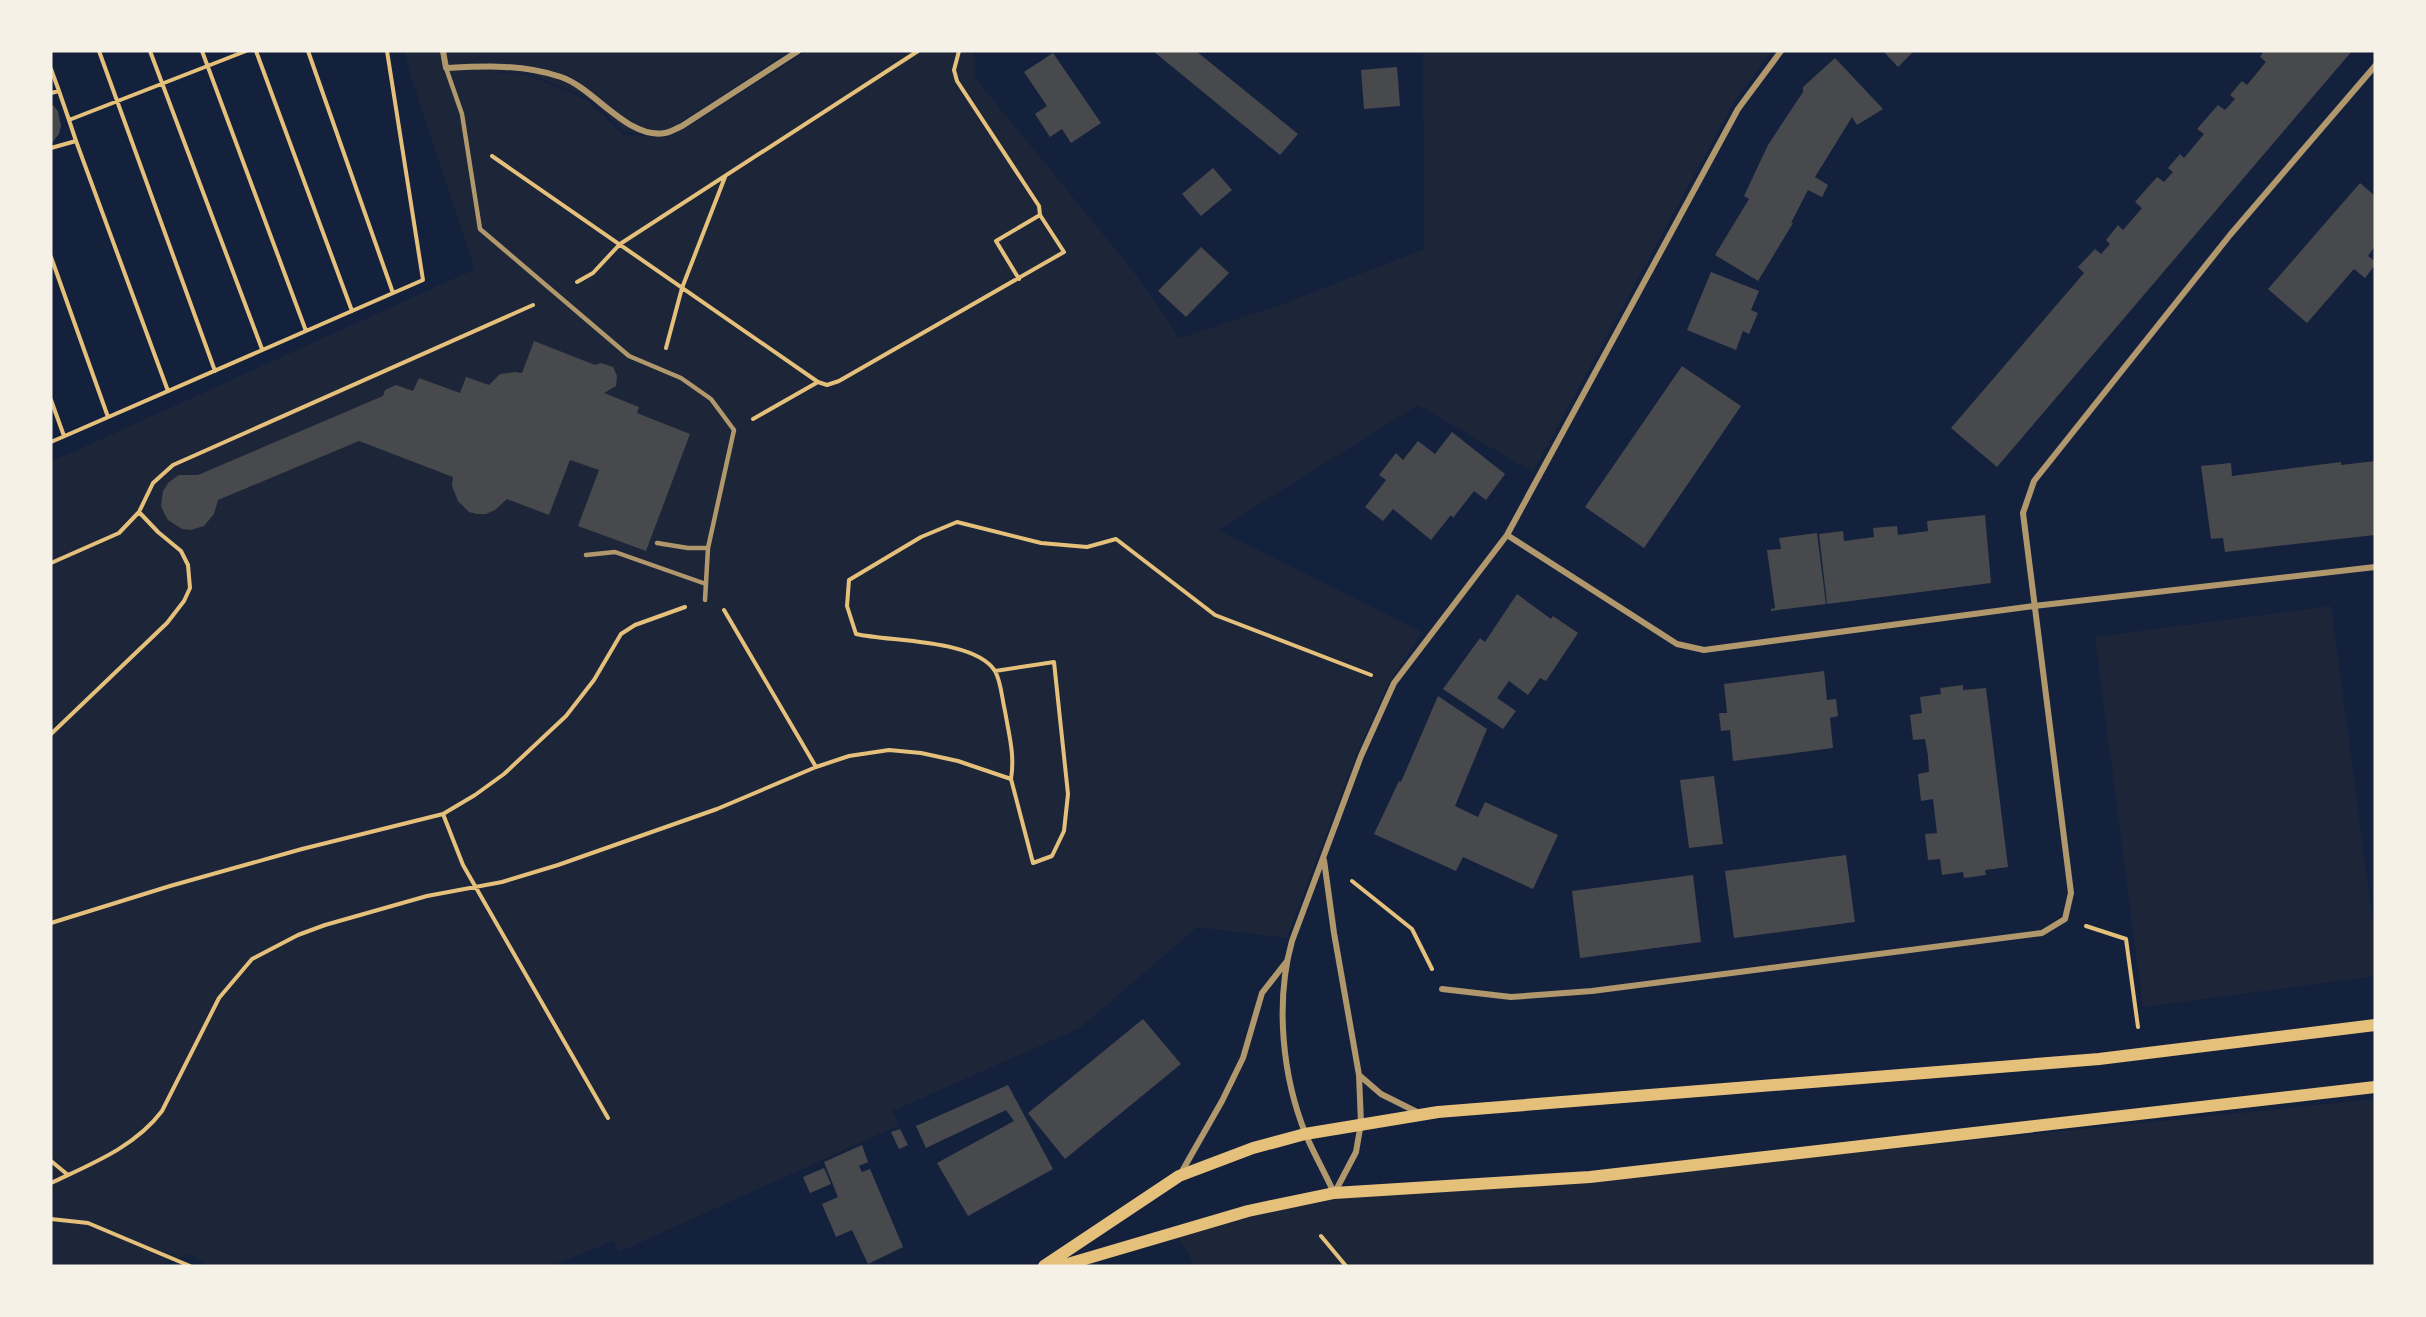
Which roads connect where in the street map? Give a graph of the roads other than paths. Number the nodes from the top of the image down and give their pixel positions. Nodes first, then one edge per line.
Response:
1 (443, 51) edge
2 (798, 51) edge
3 (1781, 51) edge
4 (2375, 66) edge
5 (446, 68) junction
6 (1507, 535) junction
7 (657, 543) dead end
8 (708, 548) junction
9 (586, 555) dead end
10 (2375, 567) edge
11 (706, 584) junction
12 (705, 600) road end
13 (2034, 606) junction
14 (1324, 858) junction
15 (1287, 960) junction
16 (1442, 989) road end
17 (2375, 1025) edge
18 (1359, 1075) junction
19 (2375, 1087) edge
20 (1421, 1114) junction
21 (1361, 1124) junction
22 (1305, 1134) junction
23 (1179, 1176) junction
24 (1334, 1192) junction
25 (1044, 1266) edge
26 (1061, 1266) edge

1 - 5 street
2 - 5 street
3 - 6 street
4 - 13 street
5 - 8 lane
6 - 13 street
6 - 14 street
7 - 8 lane
8 - 11 lane
9 - 11 lane
10 - 13 street
11 - 12 lane
13 - 16 street
14 - 15 street
14 - 18 street
15 - 22 street
15 - 23 street
17 - 20 main road
18 - 20 street
18 - 21 street
19 - 24 main road
20 - 21 main road
21 - 22 main road
21 - 24 street
22 - 23 main road
22 - 24 street
23 - 25 main road
24 - 26 main road

